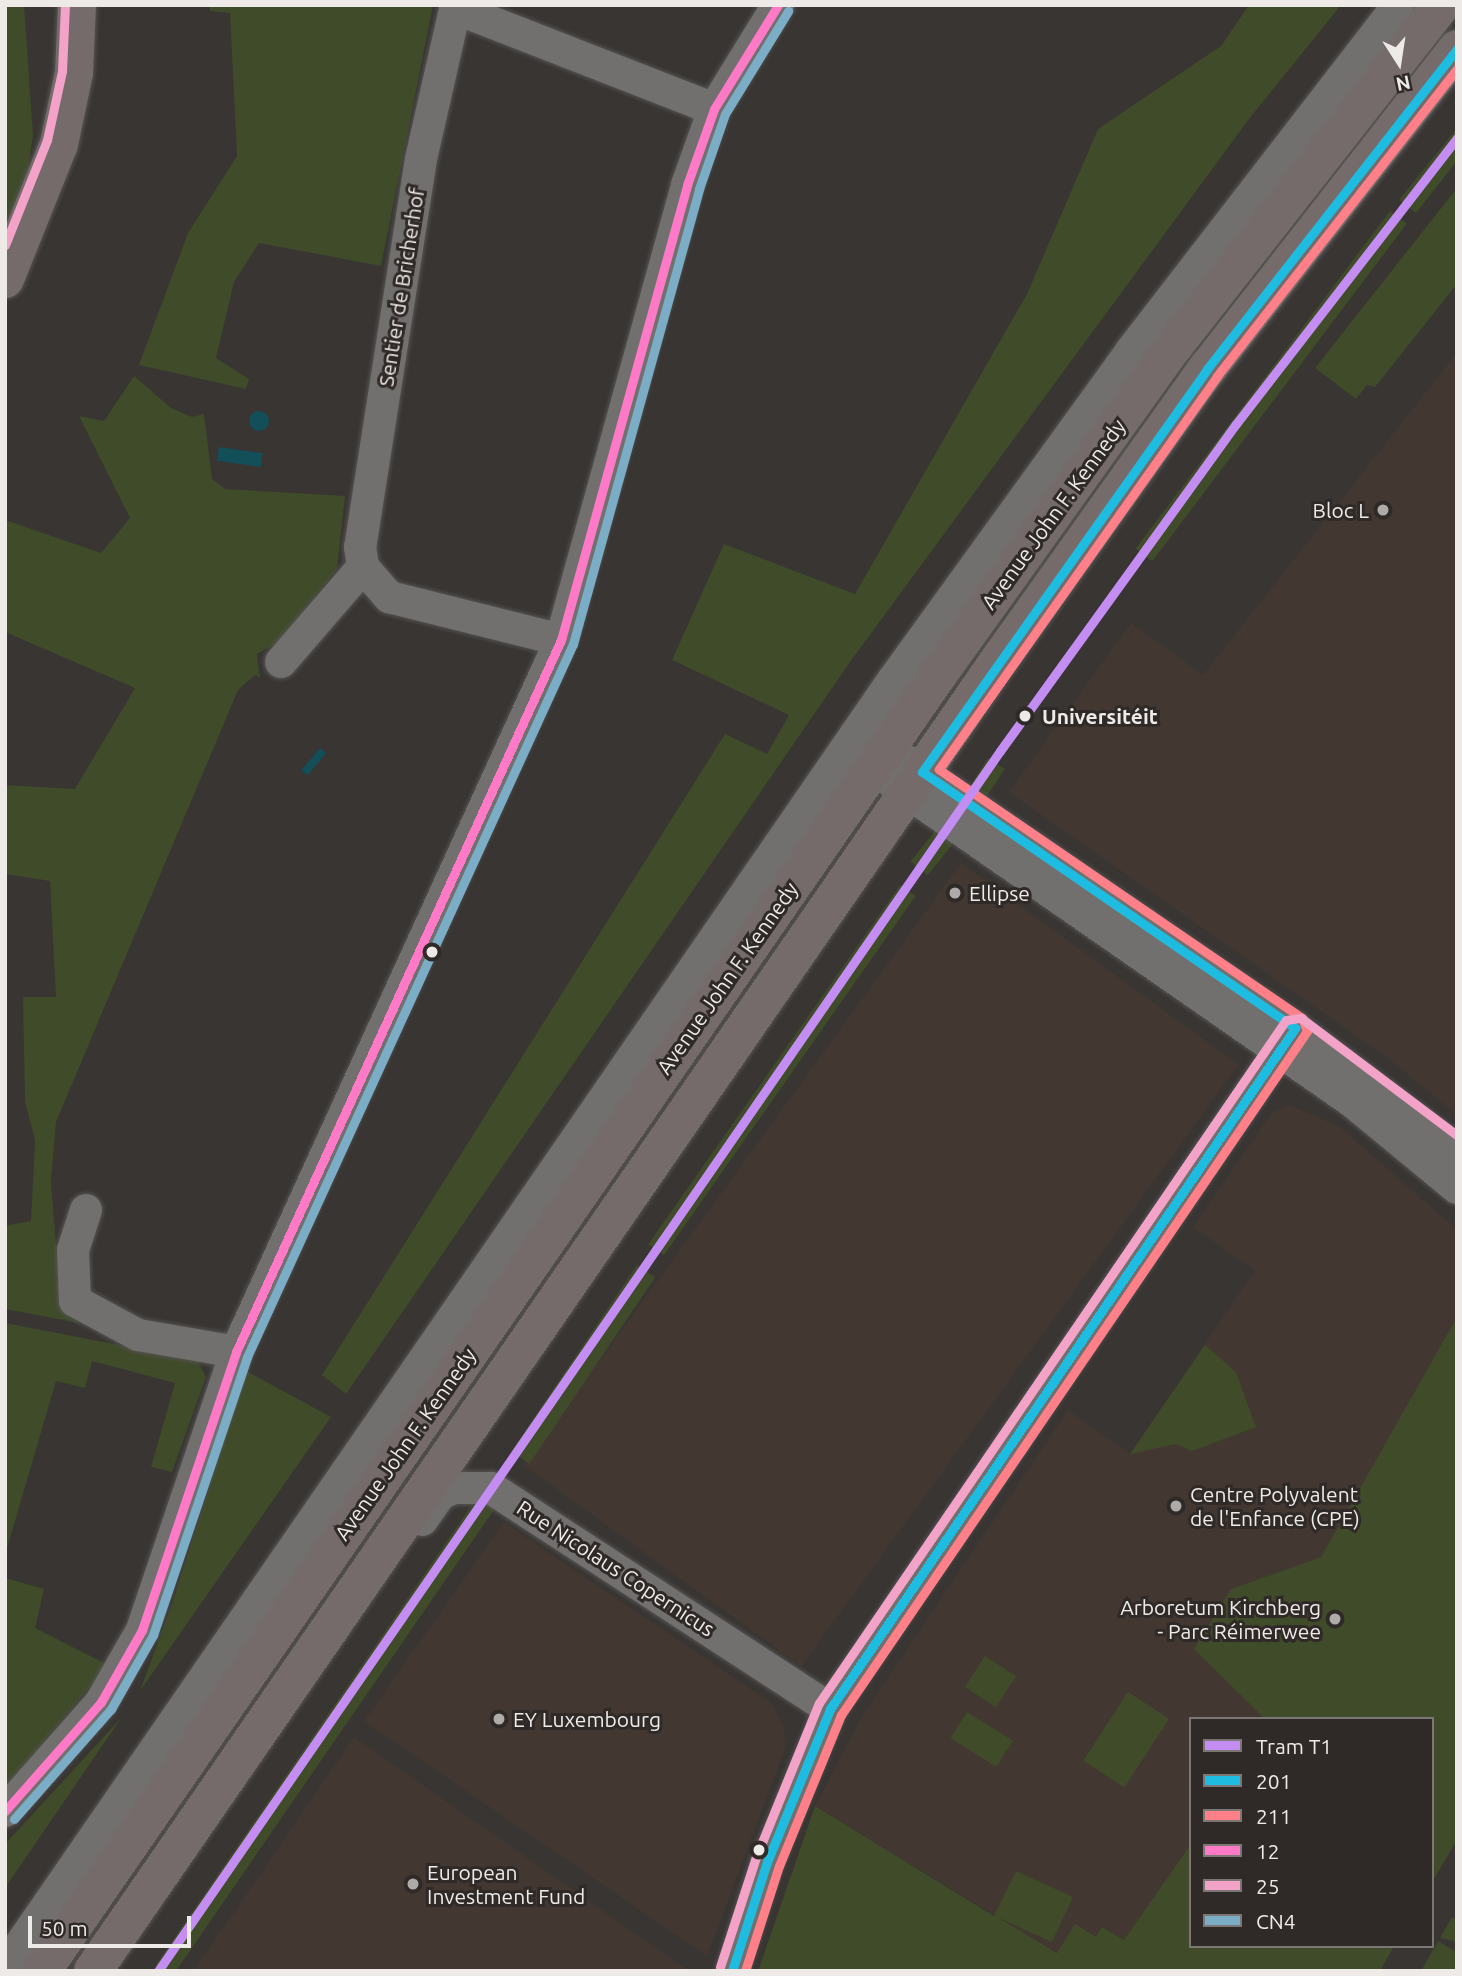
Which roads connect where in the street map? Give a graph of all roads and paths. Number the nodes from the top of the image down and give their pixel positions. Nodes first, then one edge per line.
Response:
1 (77, 5) edge
2 (778, 5) edge
3 (1398, 5) edge
4 (1441, 5) edge
5 (456, 7) edge
6 (1457, 49) edge
7 (714, 109) junction
8 (5, 279) edge
9 (363, 567) junction
10 (561, 640) junction
11 (281, 662) dead end
12 (879, 758) junction
13 (915, 783) junction
14 (1288, 1039) junction
15 (1457, 1151) edge
16 (1457, 1188) edge
17 (86, 1210) dead end
18 (236, 1352) junction
19 (306, 1667) junction
20 (831, 1709) junction
21 (5, 1811) edge
22 (5, 1967) edge
23 (42, 1971) edge
24 (93, 1971) edge
25 (732, 1971) edge

1 - 8 main road
2 - 7 street
3 - 22 street, Avenue John F. Kennedy
4 - 12 main road, Avenue John F. Kennedy
5 - 7 street, Sentier de Bricherhof
5 - 9 street, Sentier de Bricherhof
6 - 13 main road, Avenue John F. Kennedy
7 - 10 street
9 - 10 street
9 - 11 street
10 - 18 street
12 - 13 street
12 - 23 main road, Avenue John F. Kennedy
13 - 14 street
13 - 19 main road, Avenue John F. Kennedy
14 - 15 street
14 - 16 street
14 - 20 street
17 - 18 street
18 - 21 street
19 - 20 street, Rue Nicolaus Copernicus
19 - 24 main road, Avenue John F. Kennedy
20 - 25 street

